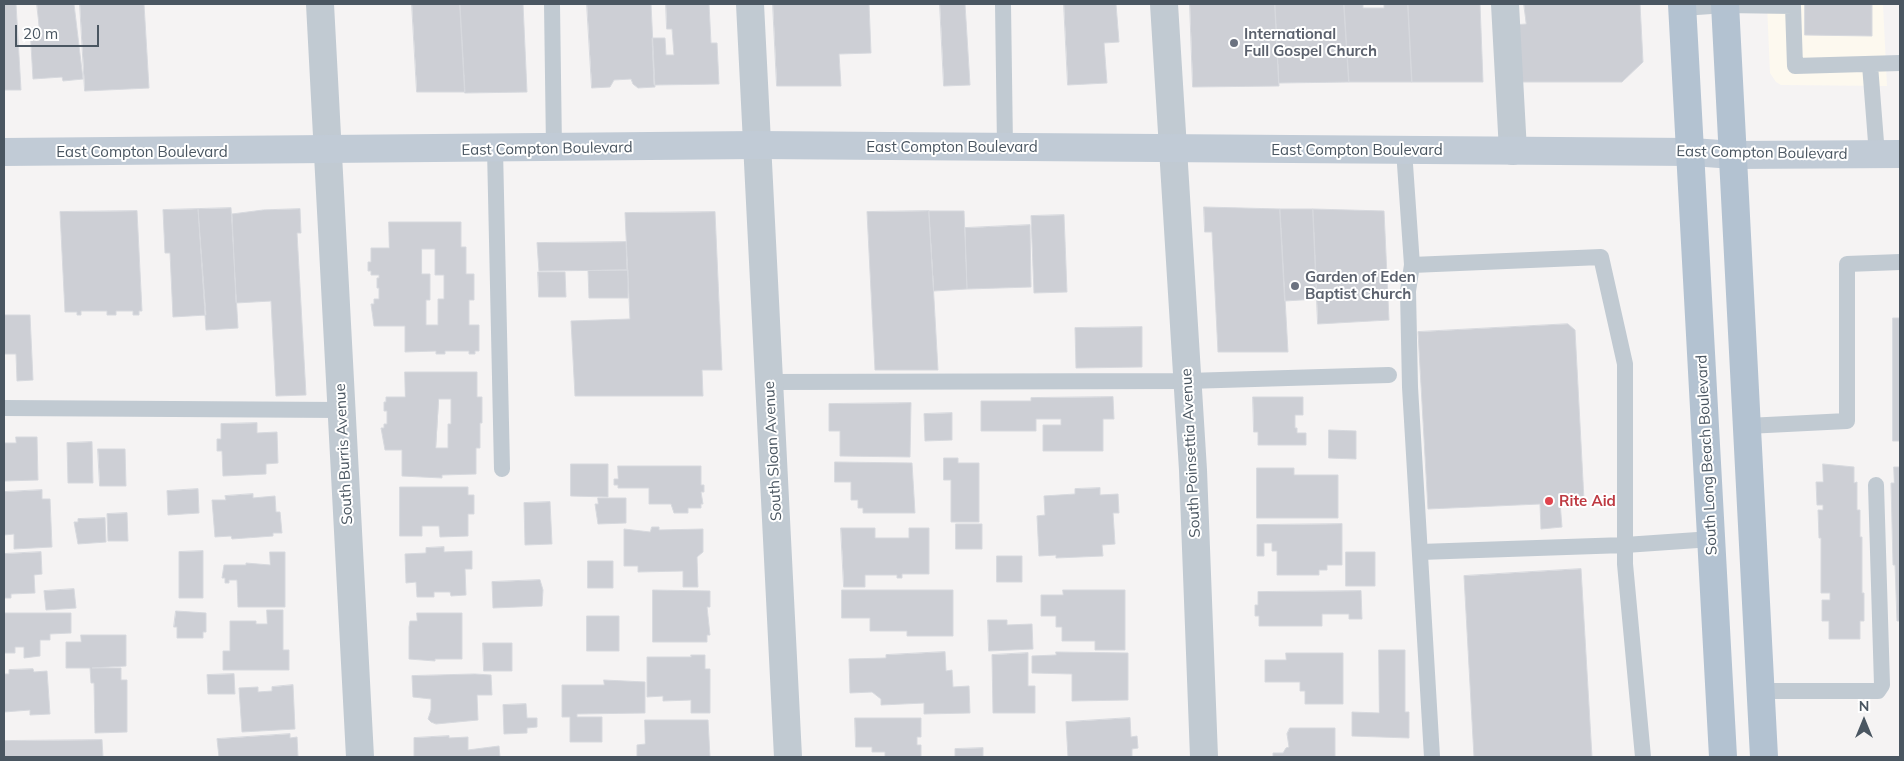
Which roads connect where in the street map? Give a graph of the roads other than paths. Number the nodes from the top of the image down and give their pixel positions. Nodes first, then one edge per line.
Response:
1 (320, 4) edge
2 (552, 4) edge
3 (750, 4) edge
4 (1003, 4) edge
5 (1164, 4) edge
6 (1505, 4) edge
7 (1725, 4) edge
8 (1683, 6) edge
9 (1900, 64) edge
10 (1870, 65) junction
11 (757, 145) junction
12 (1005, 147) junction
13 (495, 149) junction
14 (554, 149) junction
15 (1172, 149) junction
16 (328, 150) junction
17 (1404, 150) junction
18 (1513, 151) junction
19 (4, 152) edge
20 (1692, 152) junction
21 (1889, 154) edge
22 (1734, 155) junction
23 (1900, 262) edge
24 (1412, 265) junction
25 (1388, 375) dead end
26 (1187, 381) junction
27 (769, 382) junction
28 (4, 408) edge
29 (342, 410) junction
30 (1747, 426) junction
31 (502, 469) dead end
32 (1876, 485) dead end
33 (1712, 539) junction
34 (1625, 545) junction
35 (1420, 552) junction
36 (1760, 691) junction
37 (360, 757) edge
38 (788, 757) edge
39 (1204, 757) edge
40 (1432, 757) edge
41 (1643, 757) edge
42 (1723, 757) edge
43 (1764, 757) edge

1 - 16 street, South Burris Avenue
2 - 14 lane
3 - 11 street, South Sloan Avenue
4 - 12 lane
5 - 15 street, South Poinsettia Avenue
6 - 18 street
7 - 8 lane
7 - 10 lane
7 - 22 main road
8 - 20 main road, South Long Beach Boulevard
9 - 10 lane
10 - 21 lane
11 - 12 main road, East Compton Boulevard
11 - 14 main road, East Compton Boulevard
11 - 27 street, South Sloan Avenue
12 - 15 main road, East Compton Boulevard
13 - 14 main road, East Compton Boulevard
13 - 16 main road, East Compton Boulevard
13 - 31 lane
15 - 17 main road, East Compton Boulevard
15 - 26 street, South Poinsettia Avenue
16 - 19 main road, East Compton Boulevard
16 - 29 street, South Burris Avenue
17 - 18 main road, East Compton Boulevard
17 - 24 lane
18 - 20 main road, East Compton Boulevard
20 - 22 main road, East Compton Boulevard
20 - 33 main road, South Long Beach Boulevard
21 - 22 main road, East Compton Boulevard
22 - 30 main road
23 - 30 lane
24 - 34 lane
24 - 35 lane
25 - 26 lane
26 - 27 lane
26 - 39 street, South Poinsettia Avenue
27 - 38 street, South Sloan Avenue
28 - 29 lane
29 - 37 street, South Burris Avenue
30 - 36 main road
32 - 36 lane
33 - 34 lane
33 - 42 main road, South Long Beach Boulevard
34 - 35 lane
34 - 41 lane
35 - 40 lane
36 - 43 main road

